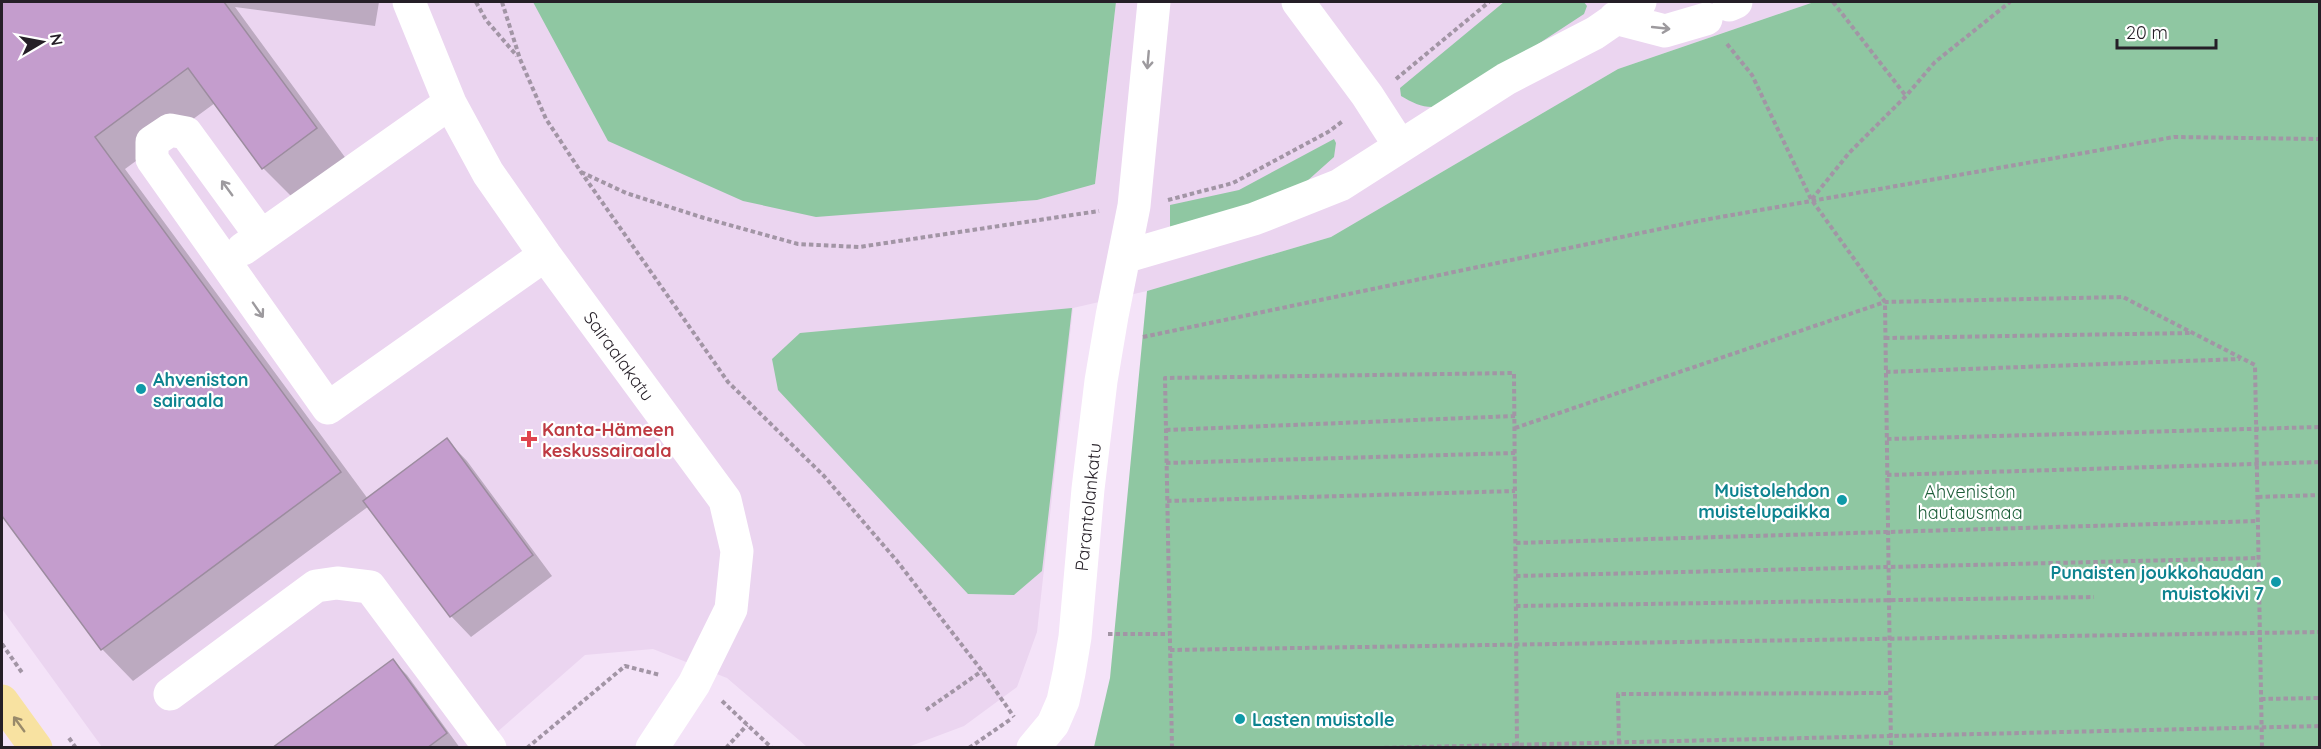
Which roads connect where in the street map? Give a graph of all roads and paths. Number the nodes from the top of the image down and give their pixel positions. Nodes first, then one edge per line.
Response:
1 (409, 2) edge
2 (477, 2) edge
3 (502, 2) edge
4 (1154, 2) edge
5 (1298, 2) edge
6 (1489, 2) edge
7 (1833, 2) edge
8 (2010, 2) edge
9 (1723, 8) edge
10 (1628, 10) edge
11 (520, 59) junction
12 (1906, 96) junction
13 (1371, 100) junction
14 (450, 103) junction
15 (2319, 139) edge
16 (1400, 146) junction
17 (580, 172) junction
18 (1811, 200) junction
19 (1160, 202) dead end
20 (1106, 210) dead end
21 (261, 236) junction
22 (545, 255) junction
23 (1124, 257) junction
24 (225, 262) junction
25 (1885, 302) junction
26 (2193, 333) junction
27 (1885, 338) junction
28 (1134, 339) dead end
29 (2241, 359) junction
30 (1886, 372) junction
31 (1515, 417) junction
32 (2319, 427) edge
33 (1515, 428) junction
34 (2256, 429) junction
35 (1166, 430) junction
36 (1887, 440) junction
37 (1515, 453) junction
38 (2319, 462) edge
39 (1166, 463) junction
40 (2257, 464) junction
41 (1887, 475) junction
42 (1515, 490) junction
43 (2319, 495) edge
44 (2258, 497) junction
45 (1167, 501) junction
46 (2258, 521) junction
47 (1888, 533) junction
48 (1516, 543) junction
49 (2259, 558) junction
50 (1888, 567) junction
51 (1516, 576) junction
52 (2094, 597) dead end
53 (1889, 601) junction
54 (1516, 606) junction
55 (2319, 632) edge
56 (2260, 633) junction
57 (1101, 634) dead end
58 (1169, 634) junction
59 (1889, 638) junction
60 (1517, 644) junction
61 (1170, 650) junction
62 (625, 666) dead end
63 (982, 671) junction
64 (1891, 693) junction
65 (170, 694) dead end
66 (2319, 698) edge
67 (2261, 699) junction
68 (2, 701) edge
69 (926, 710) dead end
70 (1014, 717) dead end
71 (747, 725) dead end
72 (2319, 726) edge
73 (2261, 727) junction
74 (1891, 736) junction
75 (1619, 743) junction
76 (36, 747) edge
77 (490, 747) edge
78 (527, 747) edge
79 (652, 747) edge
80 (726, 747) edge
81 (1033, 747) edge
82 (1172, 747) edge
83 (1377, 747) edge
84 (1517, 747) edge
85 (1891, 747) edge
86 (2262, 747) edge

1 - 14 street, Sairaalakatu
2 - 11 path
3 - 11 path
4 -> 23 street, Parantolankatu
5 - 13 street
6 - 13 path
7 - 12 path
8 - 12 path
10 -> 9 street
9 - 18 path
10 - 16 street
11 - 17 path
12 - 18 path
13 - 16 street
13 - 19 path
14 - 21 street
14 - 22 street, Sairaalakatu
15 - 18 path
16 - 23 street
17 - 20 path
17 - 63 path
18 - 25 path
18 - 28 path
21 - 24 street
21 -> 24 street
24 -> 22 street
22 - 79 street, Sairaalakatu
23 - 81 street, Parantolankatu
25 - 26 path
25 - 27 path
25 - 33 path
26 - 27 path
26 - 29 path
27 - 30 path
29 - 30 path
29 - 34 path
30 - 36 path
31 - 33 path
31 - 35 path
31 - 35 path
32 - 34 path
33 - 37 path
34 - 36 path
34 - 40 path
35 - 39 path
36 - 41 path
37 - 39 path
37 - 42 path
38 - 40 path
39 - 45 path
40 - 41 path
40 - 44 path
41 - 47 path
42 - 45 path
42 - 48 path
43 - 44 path
44 - 46 path
45 - 58 path
46 - 47 path
46 - 49 path
47 - 48 path
47 - 50 path
48 - 51 path
49 - 50 path
49 - 56 path
50 - 51 path
50 - 53 path
51 - 54 path
52 - 53 path
53 - 54 path
53 - 59 path
54 - 60 path
55 - 56 path
56 - 59 path
56 - 67 path
57 - 58 path
58 - 61 path
59 - 60 path
59 - 64 path
60 - 61 path
60 - 84 path
61 - 82 path
62 - 78 path
63 - 69 path
63 - 70 path
64 - 74 path
64 - 75 path
65 - 77 street
66 - 67 path
67 - 73 path
76 -> 68 main road
71 - 80 path
72 - 73 path
73 - 74 path
73 - 86 path
74 - 75 path
74 - 85 path
75 - 84 path
83 - 84 path

